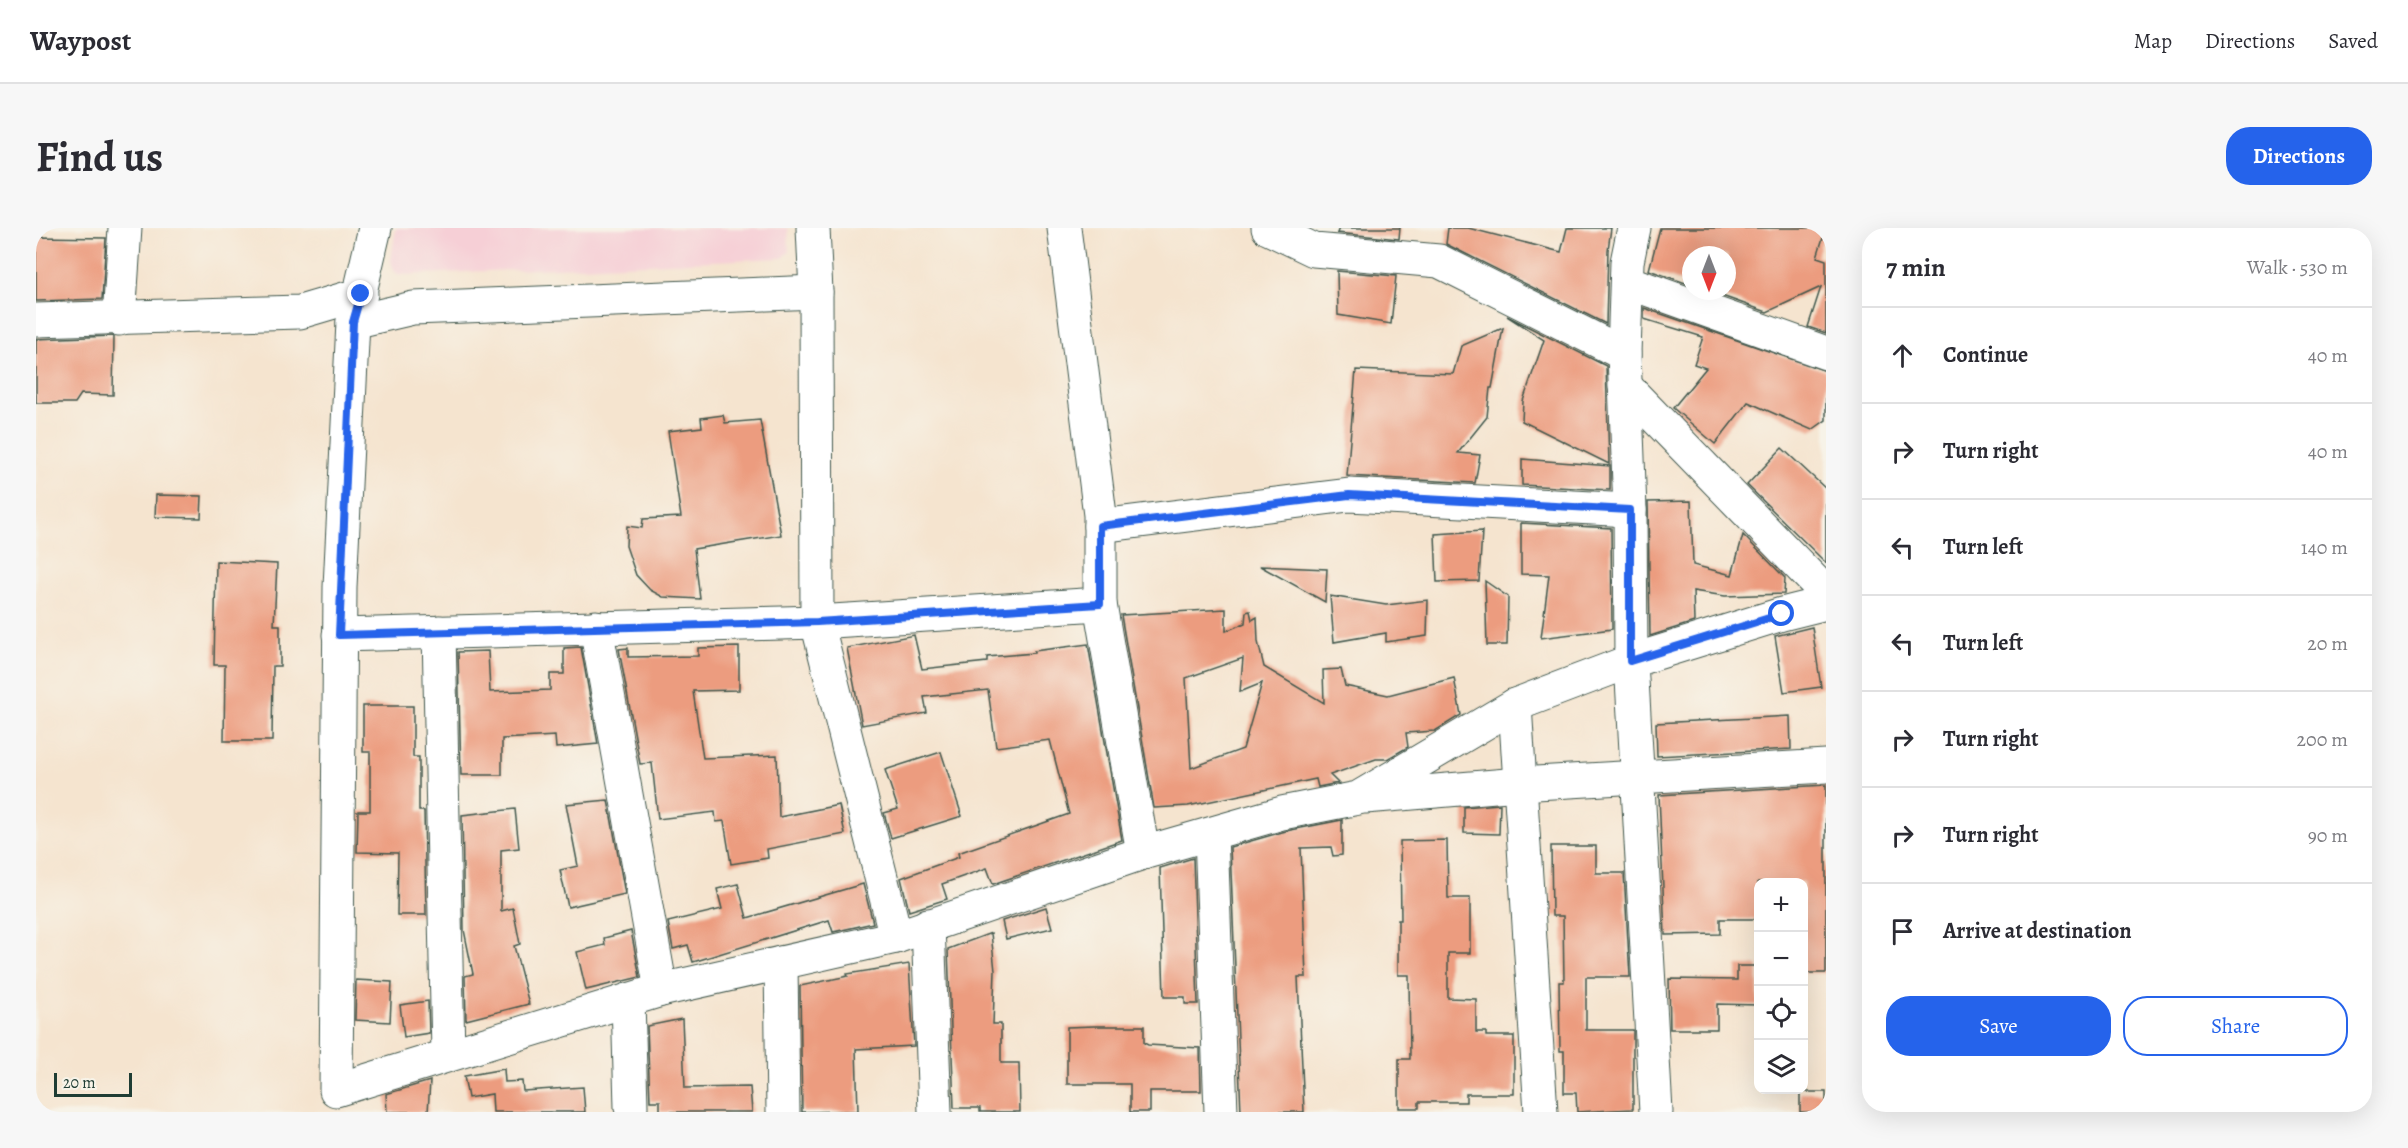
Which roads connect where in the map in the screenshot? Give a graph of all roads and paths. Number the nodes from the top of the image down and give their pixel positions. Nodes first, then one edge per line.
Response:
1 (125, 228) edge
2 (375, 228) edge
3 (813, 228) edge
4 (1064, 228) edge
5 (1268, 228) edge
6 (1634, 228) edge
7 (1627, 282) junction
8 (816, 292) junction
9 (357, 308) junction
10 (119, 319) junction
11 (36, 320) edge
12 (1826, 353) edge
13 (1624, 354) junction
14 (1625, 386) junction
15 (1630, 510) junction
16 (1100, 526) junction
17 (1826, 593) edge
18 (1826, 603) edge
19 (1100, 604) junction
20 (817, 622) junction
21 (596, 627) junction
22 (439, 632) junction
23 (339, 635) junction
24 (1630, 661) junction
25 (1515, 705) junction
26 (1826, 766) edge
27 (1637, 777) junction
28 (1519, 784) junction
29 (1358, 798) junction
30 (1211, 834) junction
31 (1143, 853) junction
32 (928, 925) junction
33 (896, 936) junction
34 (781, 963) junction
35 (661, 990) junction
36 (628, 1000) junction
37 (448, 1054) junction
38 (335, 1101) edge
39 (631, 1107) dead end
40 (783, 1112) edge
41 (935, 1112) edge
42 (1221, 1112) edge
43 (1541, 1112) edge
44 (1656, 1112) edge

1 - 10 street
2 - 9 street
3 - 8 street
4 - 16 street
5 - 13 street
6 - 7 street
7 - 12 street
7 - 13 street
8 - 9 street
8 - 20 street
9 - 10 street
9 - 23 street
10 - 11 street
13 - 14 street
14 - 15 street
14 - 17 street
15 - 16 street
15 - 24 street
16 - 19 street
18 - 24 street
19 - 20 street
19 - 31 street
20 - 21 street
20 - 33 street
21 - 22 street
21 - 35 street
22 - 23 street
22 - 37 street
23 - 38 street
24 - 25 street
24 - 27 street
25 - 28 street
25 - 29 street
26 - 27 street
27 - 28 street
27 - 44 street
28 - 29 street
28 - 43 street
29 - 30 street
30 - 31 street
30 - 42 street
31 - 32 street
32 - 33 street
32 - 41 street
33 - 34 street
34 - 35 street
34 - 40 street
35 - 36 street
36 - 37 street
36 - 39 street
37 - 38 street

